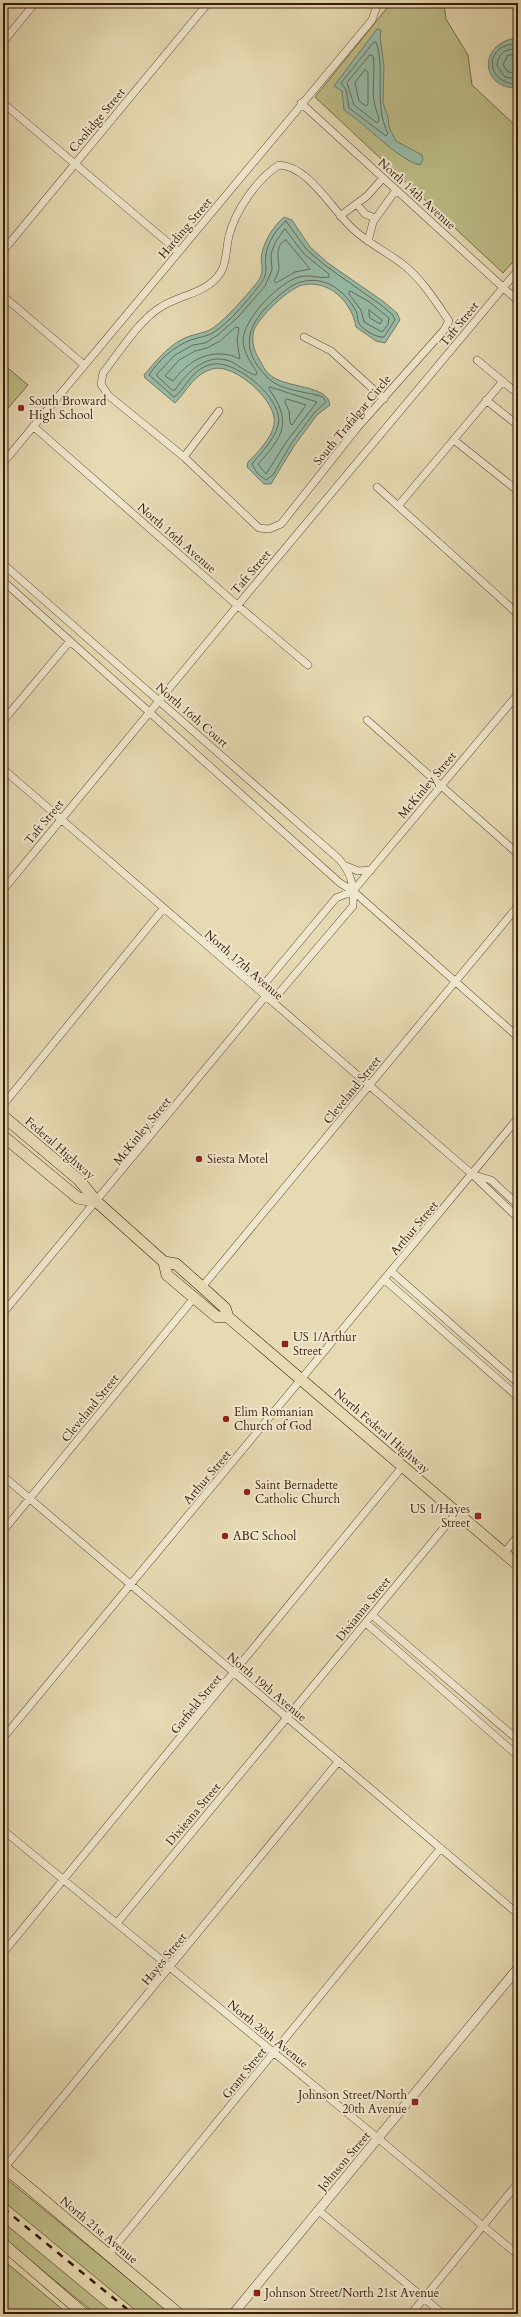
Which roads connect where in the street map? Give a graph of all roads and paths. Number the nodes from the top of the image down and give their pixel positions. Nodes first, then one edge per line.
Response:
1 (35, 3) edge
2 (208, 3) edge
3 (378, 3) edge
4 (3, 42) edge
5 (3, 103) edge
6 (301, 103) junction
7 (75, 163) junction
8 (383, 178) junction
9 (396, 190) junction
10 (357, 204) junction
11 (340, 216) junction
12 (375, 218) junction
13 (368, 241) junction
14 (3, 251) edge
15 (179, 252) junction
16 (518, 270) edge
17 (503, 288) junction
18 (3, 296) edge
19 (518, 301) edge
20 (304, 337) dead end
21 (477, 360) dead end
22 (83, 364) junction
23 (503, 381) junction
24 (518, 394) edge
25 (384, 399) junction
26 (486, 400) junction
27 (219, 411) dead end
28 (516, 421) edge
29 (33, 426) junction
30 (454, 440) junction
31 (184, 457) junction
32 (3, 463) edge
33 (377, 487) dead end
34 (518, 491) edge
35 (398, 506) junction
36 (3, 564) edge
37 (3, 581) edge
38 (237, 605) junction
39 (517, 610) edge
40 (70, 641) junction
41 (308, 665) dead end
42 (518, 694) edge
43 (159, 700) junction
44 (150, 711) junction
45 (367, 720) dead end
46 (3, 721) edge
47 (3, 770) edge
48 (441, 786) junction
49 (60, 819) junction
50 (518, 854) edge
51 (345, 866) junction
52 (371, 870) junction
53 (3, 890) edge
54 (353, 891) junction
55 (518, 906) edge
56 (163, 910) junction
57 (454, 982) junction
58 (265, 997) junction
59 (518, 1037) edge
60 (369, 1086) junction
61 (3, 1105) edge
62 (3, 1116) edge
63 (518, 1118) edge
64 (3, 1136) edge
65 (473, 1175) junction
66 (97, 1202) junction
67 (518, 1205) edge
68 (518, 1218) edge
69 (164, 1262) junction
70 (392, 1272) junction
71 (385, 1280) junction
72 (202, 1287) junction
73 (194, 1298) junction
74 (3, 1314) edge
75 (228, 1317) junction
76 (303, 1380) junction
77 (518, 1383) edge
78 (518, 1396) edge
79 (403, 1466) junction
80 (3, 1476) edge
81 (30, 1499) junction
82 (457, 1512) junction
83 (3, 1531) edge
84 (518, 1536) edge
85 (504, 1553) junction
86 (518, 1565) edge
87 (131, 1586) junction
88 (372, 1616) junction
89 (366, 1623) junction
90 (234, 1674) junction
91 (287, 1718) junction
92 (3, 1738) edge
93 (518, 1740) edge
94 (518, 1756) edge
95 (338, 1762) junction
96 (3, 1830) edge
97 (440, 1849) junction
98 (64, 1881) junction
99 (518, 1914) edge
100 (117, 1924) junction
101 (3, 1953) edge
102 (171, 1968) junction
103 (518, 1968) edge
104 (274, 2053) junction
105 (379, 2138) junction
106 (4, 2167) edge
107 (518, 2183) edge
108 (318, 2210) junction
109 (483, 2226) junction
110 (3, 2244) edge
111 (108, 2255) junction
112 (518, 2255) edge
113 (424, 2298) junction
114 (84, 2314) edge
115 (179, 2314) edge
116 (233, 2314) edge
117 (411, 2314) edge
118 (443, 2314) edge

1 - 4 street
2 - 7 street, Coolidge Street
3 - 6 street, Harding Street
5 - 7 street
6 - 8 street, North 14th Avenue
6 - 15 street, Harding Street
7 - 14 street, Coolidge Street
7 - 15 street
8 - 9 street, North 14th Avenue
8 - 10 street
9 - 12 street
9 - 17 street, North 14th Avenue
10 - 11 street
10 - 12 street
11 - 13 street
11 - 31 street
12 - 13 street
13 - 25 street, South Trafalgar Circle
15 - 22 street, Harding Street
16 - 17 street, Taft Street
17 - 19 street, North 14th Avenue
17 - 38 street, Taft Street
18 - 22 street
20 - 25 street
21 - 23 street
22 - 29 street, Harding Street
23 - 24 street
23 - 26 street
25 - 31 street, South Trafalgar Circle
26 - 28 street
26 - 30 street
27 - 31 street
29 - 32 street, Harding Street
29 - 38 street, North 16th Avenue
30 - 34 street
30 - 35 street
33 - 35 street
35 - 39 street
36 - 43 street, North 16th Court
37 - 40 street, North 16th Court
38 - 41 street, North 16th Avenue
38 - 43 street, Taft Street
40 - 44 street, North 16th Court
40 - 46 street
42 - 48 street, McKinley Street
43 - 44 street, Taft Street
43 - 51 street, North 16th Court
44 - 49 street, Taft Street
44 - 54 street, North 16th Court
45 - 48 street
47 - 49 street, North 17th Avenue
48 - 50 street
48 - 52 street, McKinley Street
49 - 53 street, Taft Street
49 - 56 street, North 17th Avenue
51 - 52 street
51 - 54 street, North 16th Court
52 - 54 street, McKinley Street
54 - 57 street, North 16th Court
54 - 58 street, McKinley Street
54 - 58 street, McKinley Street
55 - 57 street, Cleveland Street
56 - 58 street, North 17th Avenue
56 - 61 street
57 - 59 street, North 16th Court
57 - 60 street, Cleveland Street
58 - 60 street, North 17th Avenue
58 - 66 street, McKinley Street
60 - 65 street, North 17th Avenue
60 - 72 street, Cleveland Street
62 - 66 main road, Federal Highway
63 - 65 street, Arthur Street
64 - 66 main road, Federal Highway
65 - 67 street, North 17th Avenue
65 - 68 street, North 17th Avenue
65 - 70 street, Arthur Street
66 - 69 main road, Federal Highway
66 - 74 street, McKinley Street
69 - 72 main road, Federal Highway
69 - 73 main road, Federal Highway
70 - 71 street, Arthur Street
70 - 77 street
71 - 76 street, Arthur Street
71 - 78 street
72 - 75 main road, Federal Highway
73 - 75 main road, Federal Highway
73 - 81 street, Cleveland Street
75 - 76 main road, North Federal Highway
76 - 79 main road, North Federal Highway
76 - 87 street, Arthur Street
79 - 82 main road, North Federal Highway
79 - 90 street, Garfield Street
80 - 81 street, North 19th Avenue
81 - 83 street, Cleveland Street
81 - 87 street, North 19th Avenue
82 - 85 main road, North Federal Highway
82 - 88 street, Dixianna Street
84 - 85 street
85 - 86 main road, North Federal Highway
87 - 90 street, North 19th Avenue
87 - 92 street, Arthur Street
88 - 89 street, Dixianna Street
88 - 93 street
89 - 91 street, Dixianna Street
89 - 94 street
90 - 91 street, North 19th Avenue
90 - 98 street, Garfield Street
91 - 95 street, North 19th Avenue
91 - 100 street, Dixieana Street
95 - 97 street, North 19th Avenue
95 - 102 street, Hayes Street
96 - 98 street, North 20th Avenue
97 - 99 street, North 19th Avenue
97 - 104 street, Grant Street
98 - 100 street, North 20th Avenue
98 - 101 street, Garfield Street
100 - 102 street, North 20th Avenue
102 - 104 street, North 20th Avenue
102 - 106 street, Hayes Street
103 - 105 street, Johnson Street
104 - 105 street, North 20th Avenue
104 - 111 street, Grant Street
105 - 108 street, Johnson Street
105 - 109 street, North 20th Avenue
106 - 111 main road, North 21st Avenue
107 - 109 street
108 - 113 street
108 - 116 street, Johnson Street
109 - 112 street, North 20th Avenue
109 - 113 street
110 - 114 main road
111 - 115 main road, North 21st Avenue
113 - 117 street
113 - 118 street

